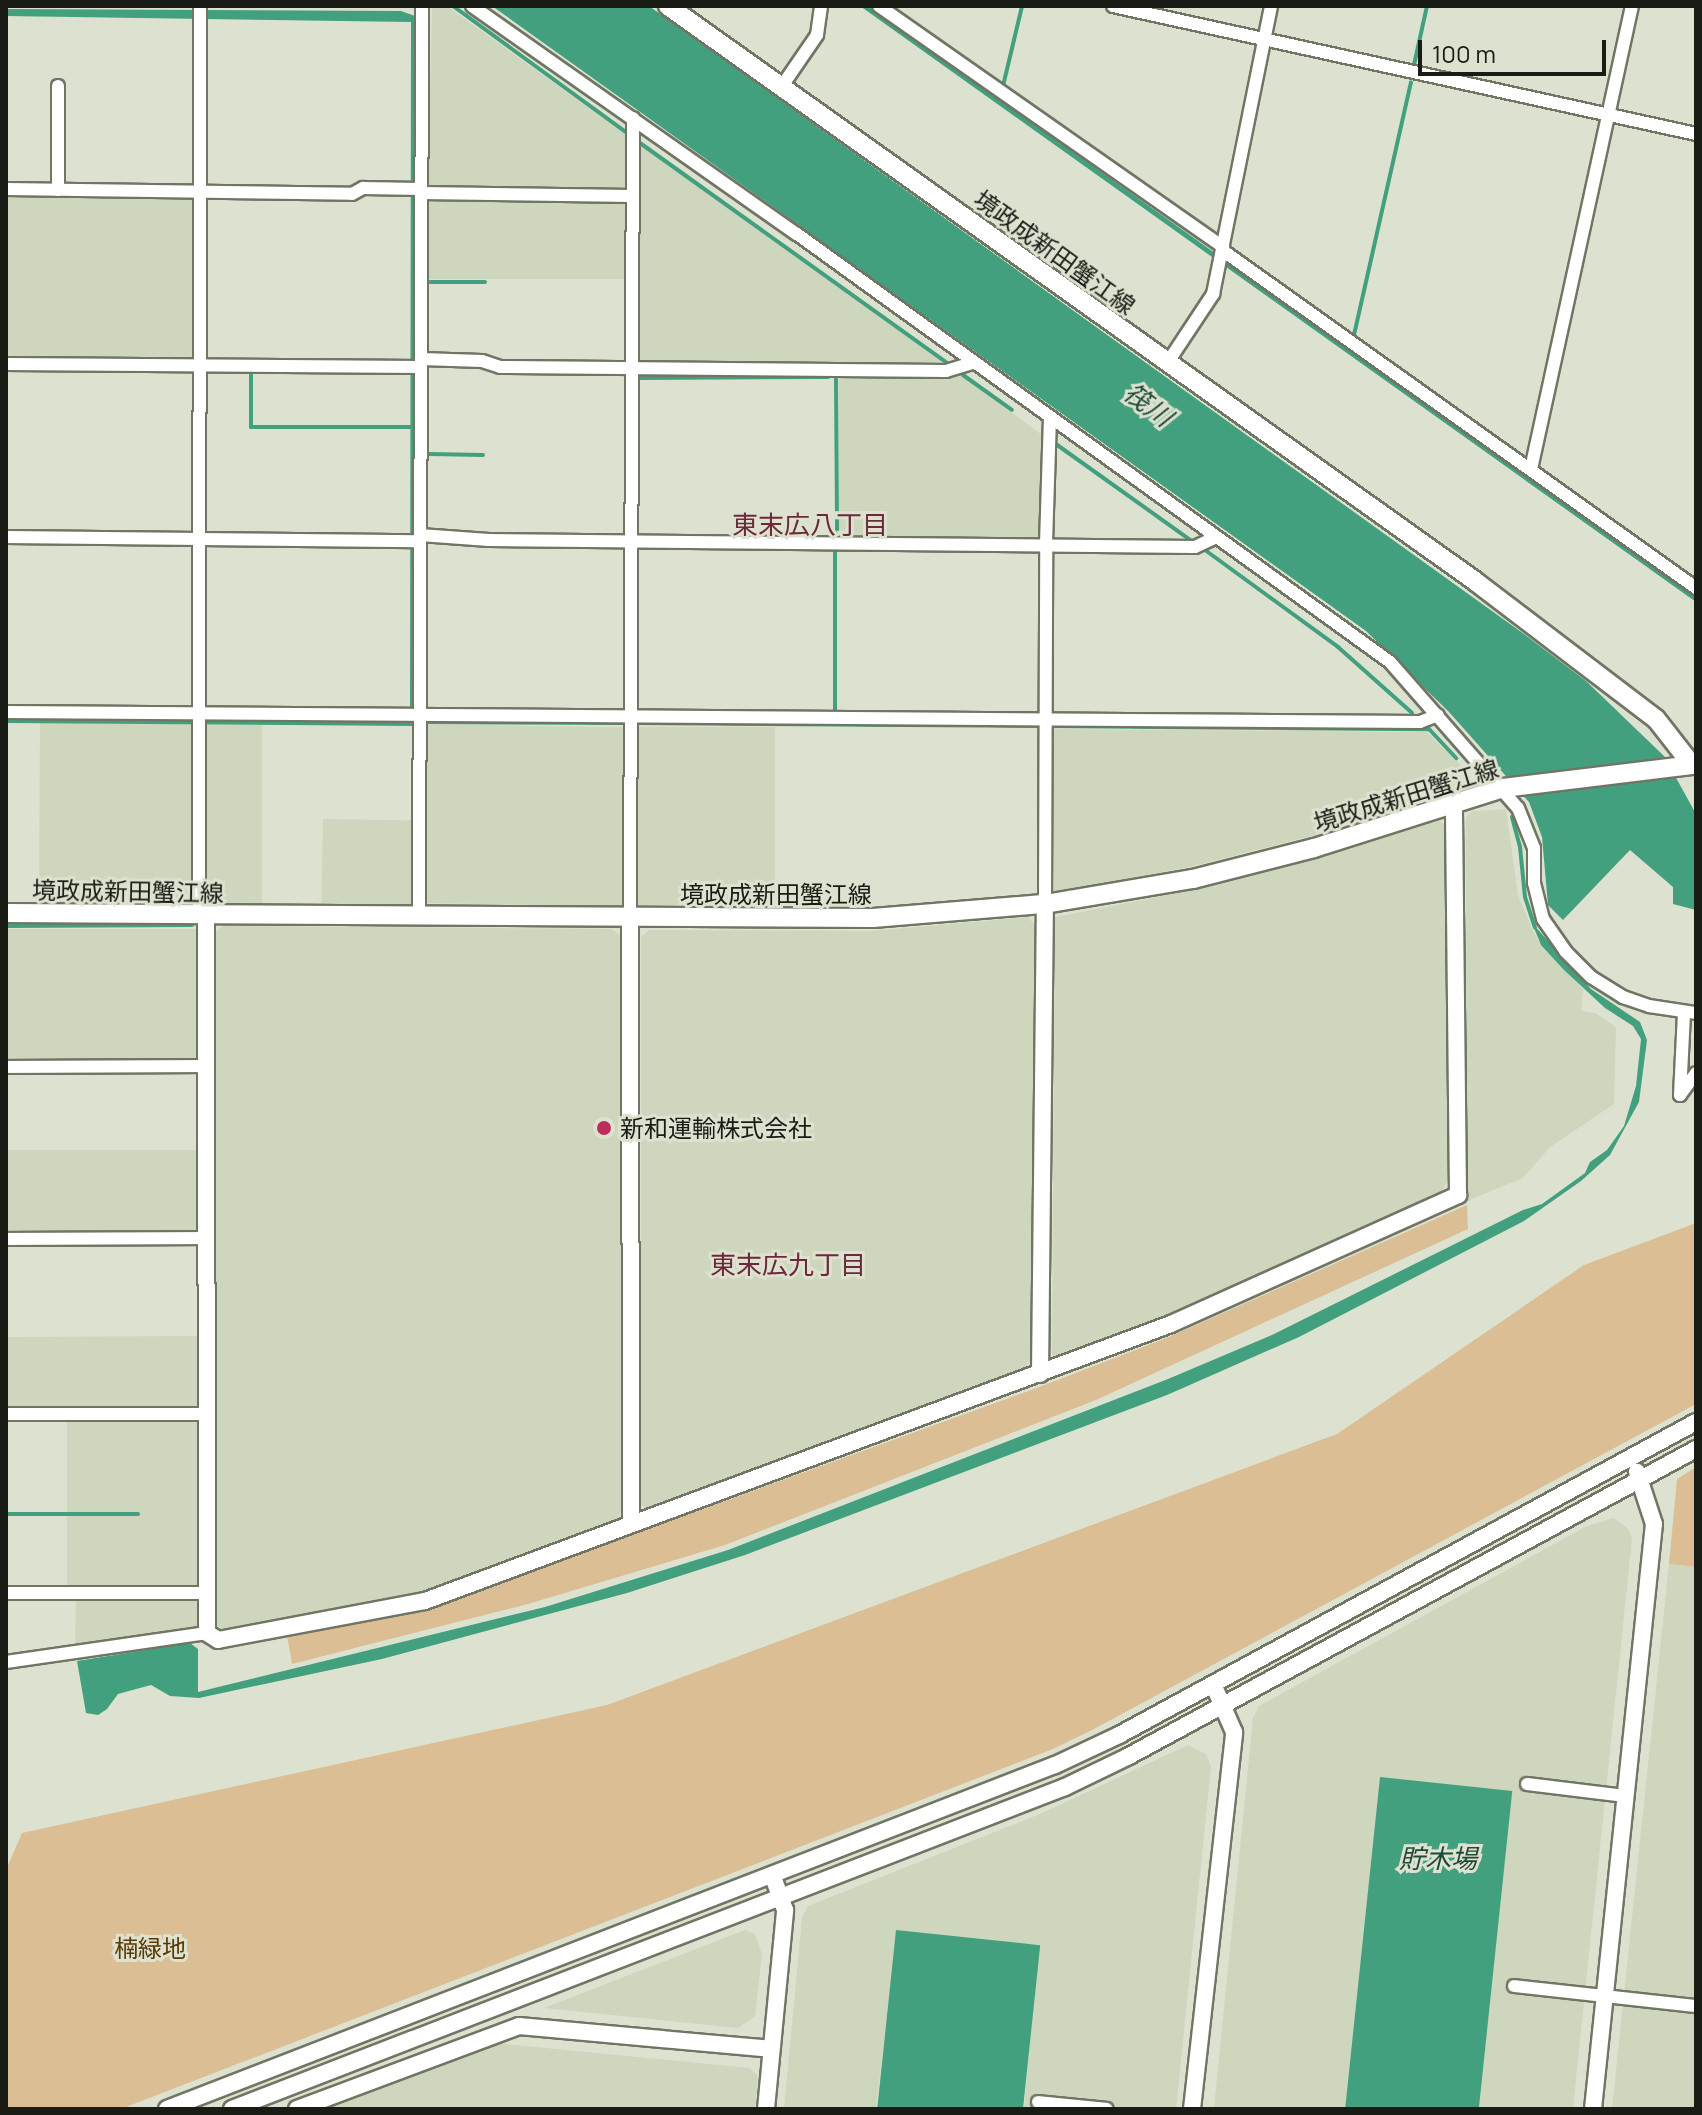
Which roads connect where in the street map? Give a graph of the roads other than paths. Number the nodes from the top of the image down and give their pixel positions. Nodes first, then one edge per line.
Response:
1 (422, 6) edge
2 (472, 6) edge
3 (668, 6) edge
4 (821, 6) edge
5 (879, 6) edge
6 (1113, 6) edge
7 (1271, 6) edge
8 (1632, 6) edge
9 (200, 11) edge
10 (1264, 39) junction
11 (58, 86) dead end
12 (782, 86) junction
13 (1608, 115) junction
14 (633, 118) junction
15 (1696, 134) edge
16 (6, 189) edge
17 (58, 190) junction
18 (416, 190) junction
19 (201, 191) junction
20 (632, 196) junction
21 (1221, 254) junction
22 (975, 362) junction
23 (1168, 362) junction
24 (6, 364) edge
25 (202, 365) junction
26 (417, 365) junction
27 (631, 368) junction
28 (1050, 417) junction
29 (1531, 469) junction
30 (6, 537) edge
31 (1216, 537) junction
32 (199, 540) junction
33 (416, 540) junction
34 (631, 542) junction
35 (1046, 544) junction
36 (1696, 588) edge
37 (6, 712) edge
38 (421, 715) junction
39 (630, 715) junction
40 (1438, 715) junction
41 (200, 719) junction
42 (1044, 719) junction
43 (1689, 766) edge
44 (1503, 788) junction
45 (1454, 804) junction
46 (1045, 904) junction
47 (6, 913) edge
48 (202, 916) junction
49 (419, 917) junction
50 (630, 919) junction
51 (1690, 1013) edge
52 (205, 1066) junction
53 (6, 1067) edge
54 (1696, 1073) edge
55 (207, 1238) junction
56 (6, 1239) edge
57 (1040, 1374) junction
58 (6, 1414) edge
59 (206, 1414) junction
60 (1696, 1422) edge
61 (1696, 1449) edge
62 (1632, 1457) junction
63 (1640, 1480) junction
64 (631, 1523) junction
65 (6, 1593) edge
66 (207, 1593) junction
67 (207, 1633) junction
68 (6, 1662) edge
69 (1213, 1684) junction
70 (1222, 1706) junction
71 (1527, 1784) dead end
72 (1625, 1796) junction
73 (773, 1877) junction
74 (782, 1899) junction
75 (1514, 1986) dead end
76 (1604, 1996) junction
77 (1696, 2006) edge
78 (770, 2049) junction
79 (1038, 2102) dead end
80 (167, 2109) edge
81 (232, 2109) edge
82 (297, 2109) edge
83 (766, 2109) edge
84 (1107, 2109) edge
85 (1192, 2109) edge
86 (1593, 2109) edge

1 - 18 street
2 - 14 street
3 - 12 main road, 境政成新田蟹江線
4 - 12 street
5 - 21 street
6 - 10 street
7 - 10 street
8 - 13 street
9 - 19 street
10 - 13 street
10 - 21 street
11 - 17 street
12 - 23 main road, 境政成新田蟹江線
13 - 15 street
13 - 29 street
14 - 20 street
14 - 22 street
16 - 17 street
17 - 19 street
18 - 19 street
18 - 20 street
18 - 26 street
19 - 25 street
20 - 27 street
21 - 23 street
21 - 29 street
22 - 27 street
22 - 28 street
23 - 43 main road, 境政成新田蟹江線
24 - 25 street
25 - 26 street
25 - 32 street
26 - 27 street
26 - 33 street
27 - 34 street
28 - 31 street
28 - 35 street
29 - 36 street
30 - 32 street
31 - 35 street
31 - 40 street
32 - 33 street
32 - 41 street
33 - 34 street
33 - 38 street
34 - 35 street
34 - 39 street
35 - 42 street
37 - 41 street
38 - 39 street
38 - 41 street
38 - 49 street
39 - 42 street
39 - 50 street
40 - 42 street
40 - 44 street
41 - 48 street
42 - 46 street
43 - 44 main road, 境政成新田蟹江線
44 - 45 main road, 境政成新田蟹江線
44 - 51 street
45 - 46 main road, 境政成新田蟹江線
45 - 57 street
46 - 50 main road, 境政成新田蟹江線
46 - 57 street
47 - 48 main road, 境政成新田蟹江線
48 - 49 main road, 境政成新田蟹江線
48 - 52 street
49 - 50 main road, 境政成新田蟹江線
50 - 64 street
51 - 54 street
52 - 53 street
52 - 55 street
55 - 56 street
55 - 59 street
57 - 64 street
58 - 59 street
59 - 66 street
60 - 62 street
61 - 63 street
62 - 63 street
62 - 69 street
63 - 70 street
63 - 72 street
64 - 67 street
65 - 66 street
66 - 67 street
67 - 68 street
69 - 70 street
69 - 73 street
70 - 74 street
70 - 85 street
71 - 72 street
72 - 76 street
73 - 74 street
73 - 80 street
74 - 78 street
74 - 81 street
75 - 76 street
76 - 77 street
76 - 86 street
78 - 82 street
78 - 83 street
79 - 84 street

